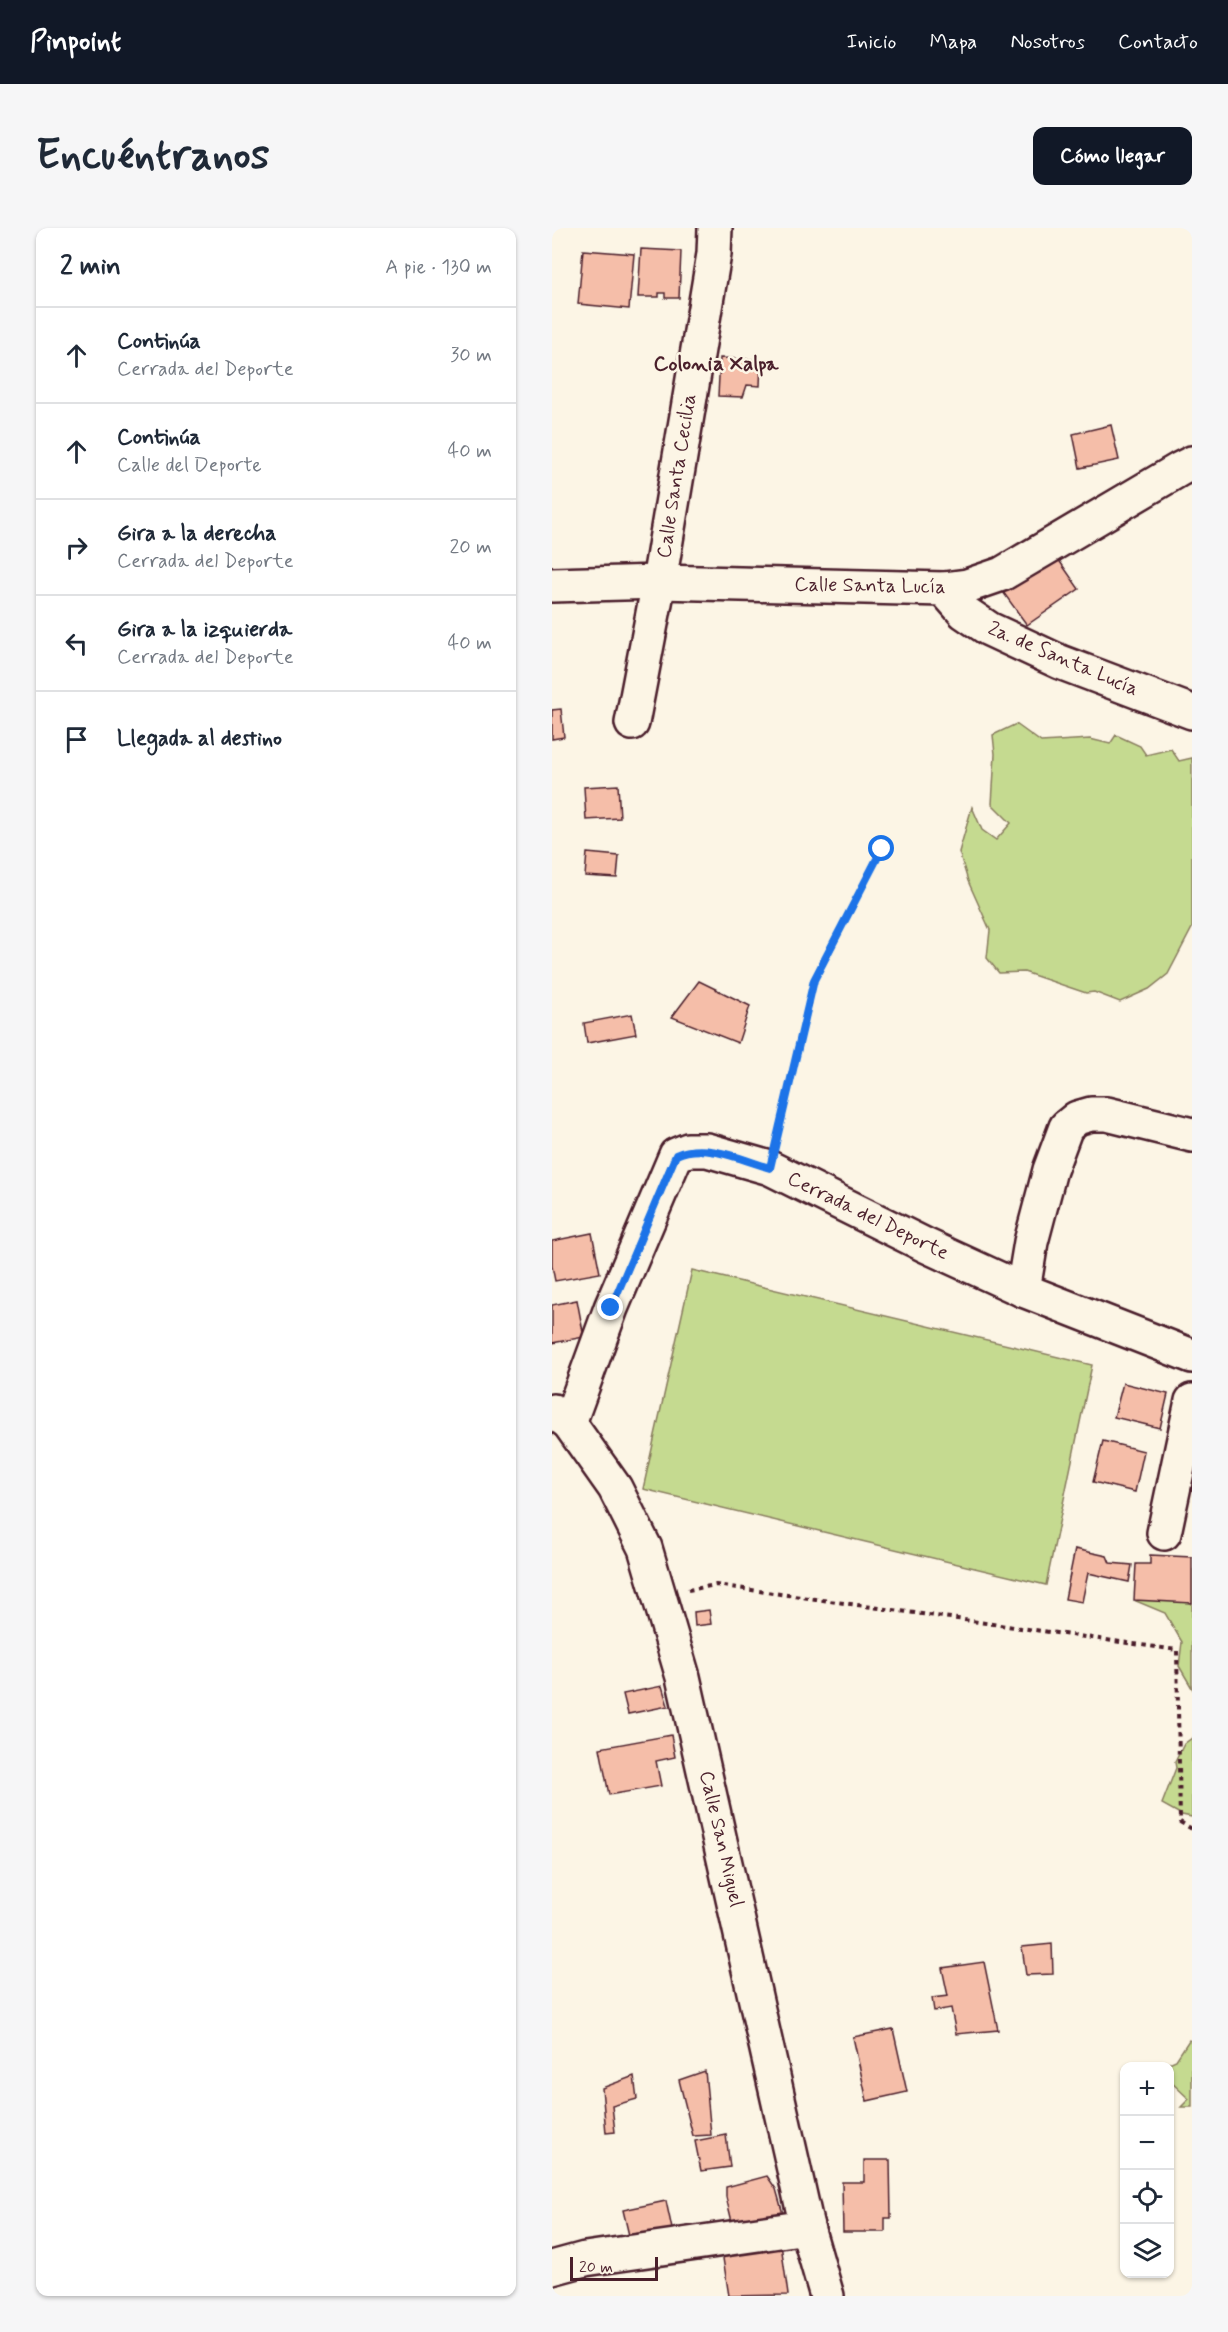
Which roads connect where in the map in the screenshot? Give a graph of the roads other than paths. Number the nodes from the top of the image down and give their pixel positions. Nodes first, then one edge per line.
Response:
1 (715, 228) edge
2 (1192, 463) edge
3 (659, 582) junction
4 (552, 585) edge
5 (944, 589) junction
6 (1192, 712) edge
7 (632, 723) dead end
8 (1192, 1135) edge
9 (1023, 1290) junction
10 (1192, 1356) edge
11 (1192, 1401) edge
12 (560, 1417) edge
13 (1164, 1533) dead end
14 (807, 2227) junction
15 (552, 2268) edge
16 (827, 2296) edge

1 - 3 street, Calle Santa Cecilia
2 - 5 street, Calle Santa Lucía
3 - 4 street, Calle Santa Lucía
3 - 5 street, Calle Santa Lucía
3 - 7 street, Calle Santa Cecilia
5 - 6 street, 2a. de Santa Lucía
8 - 9 street
9 - 10 street, Cerrada del Deporte
9 - 12 street, Cerrada del Deporte
11 - 13 street
12 - 14 street, Calle San Miguel
14 - 15 street
14 - 16 street, Calle San Miguel

